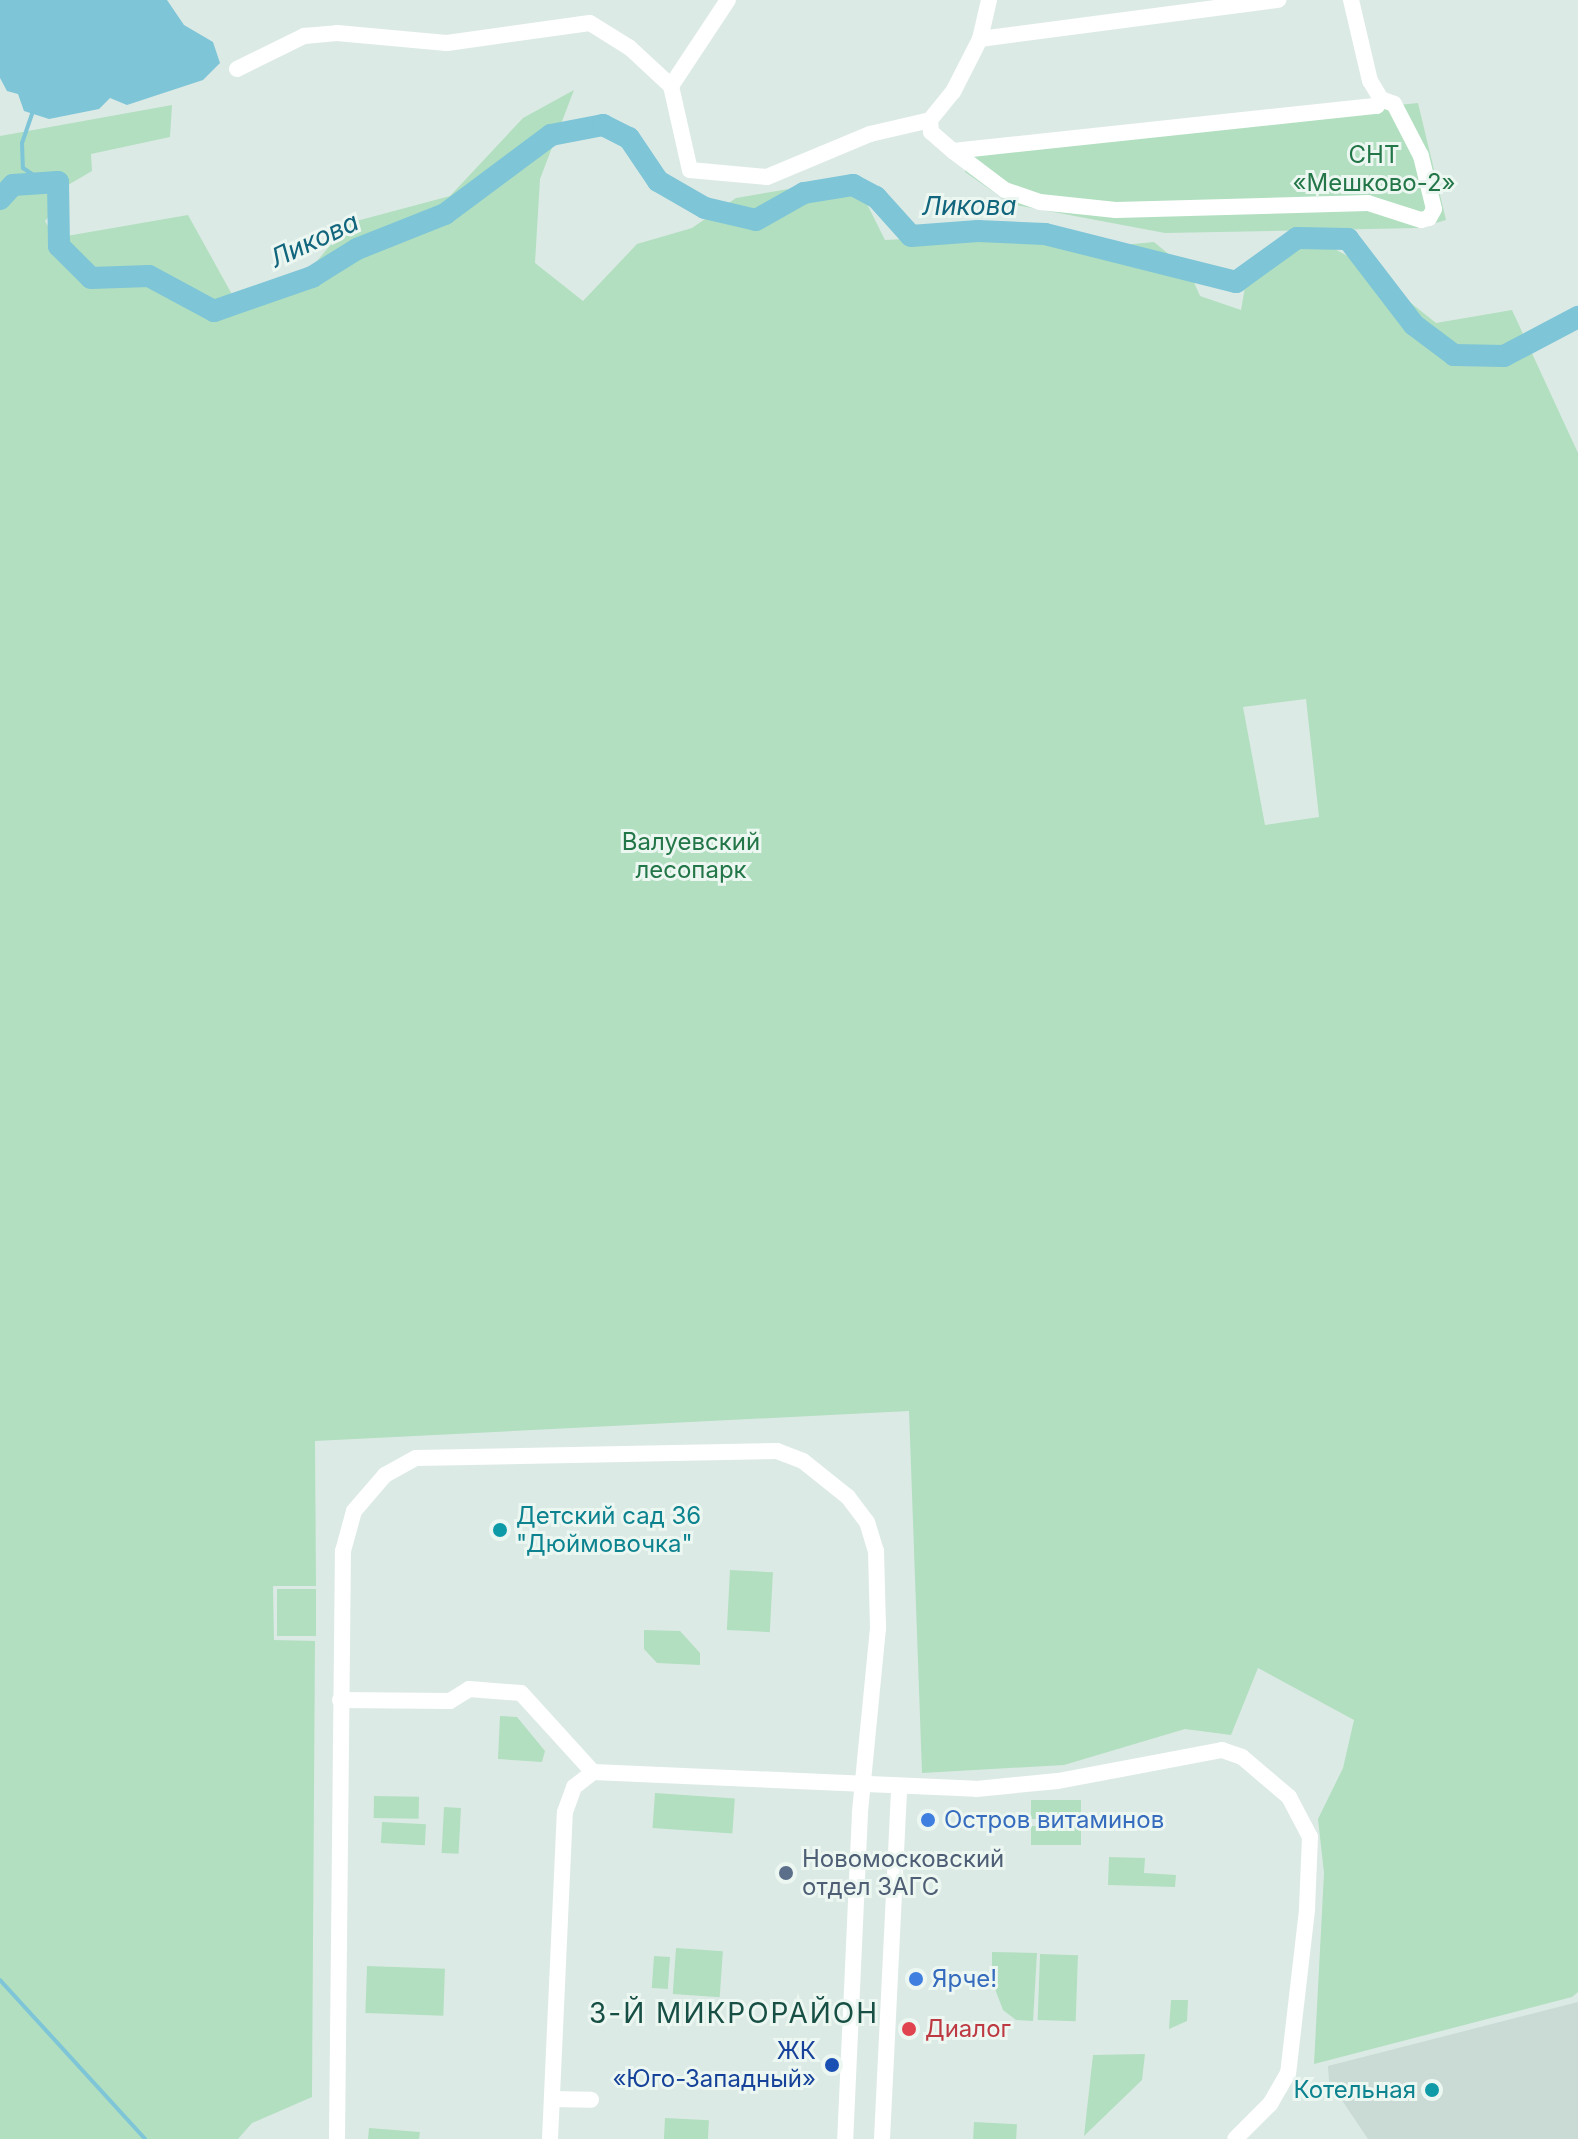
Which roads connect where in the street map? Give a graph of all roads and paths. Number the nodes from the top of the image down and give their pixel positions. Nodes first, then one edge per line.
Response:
1 (728, 0) edge
2 (989, 0) edge
3 (1278, 0) edge
4 (1351, 0) edge
5 (980, 39) junction
6 (237, 69) dead end
7 (671, 86) junction
8 (1381, 99) junction
9 (930, 120) junction
10 (953, 151) junction
11 (340, 1700) junction
12 (593, 1772) junction
13 (863, 1785) junction
14 (899, 1787) junction
15 (552, 2099) junction
16 (591, 2100) dead end
17 (337, 2139) edge
18 (550, 2139) edge
19 (845, 2139) edge
20 (882, 2139) edge
21 (1235, 2139) edge

1 - 7 street
2 - 5 street
3 - 5 street
4 - 8 street
5 - 9 street
6 - 7 street
7 - 9 street
8 - 10 street
8 - 10 street
9 - 10 street
11 - 12 street
11 - 13 street
11 - 17 street
12 - 13 street
12 - 15 street
13 - 14 street
13 - 19 street
14 - 20 street
14 - 21 street
15 - 16 street
15 - 18 street

